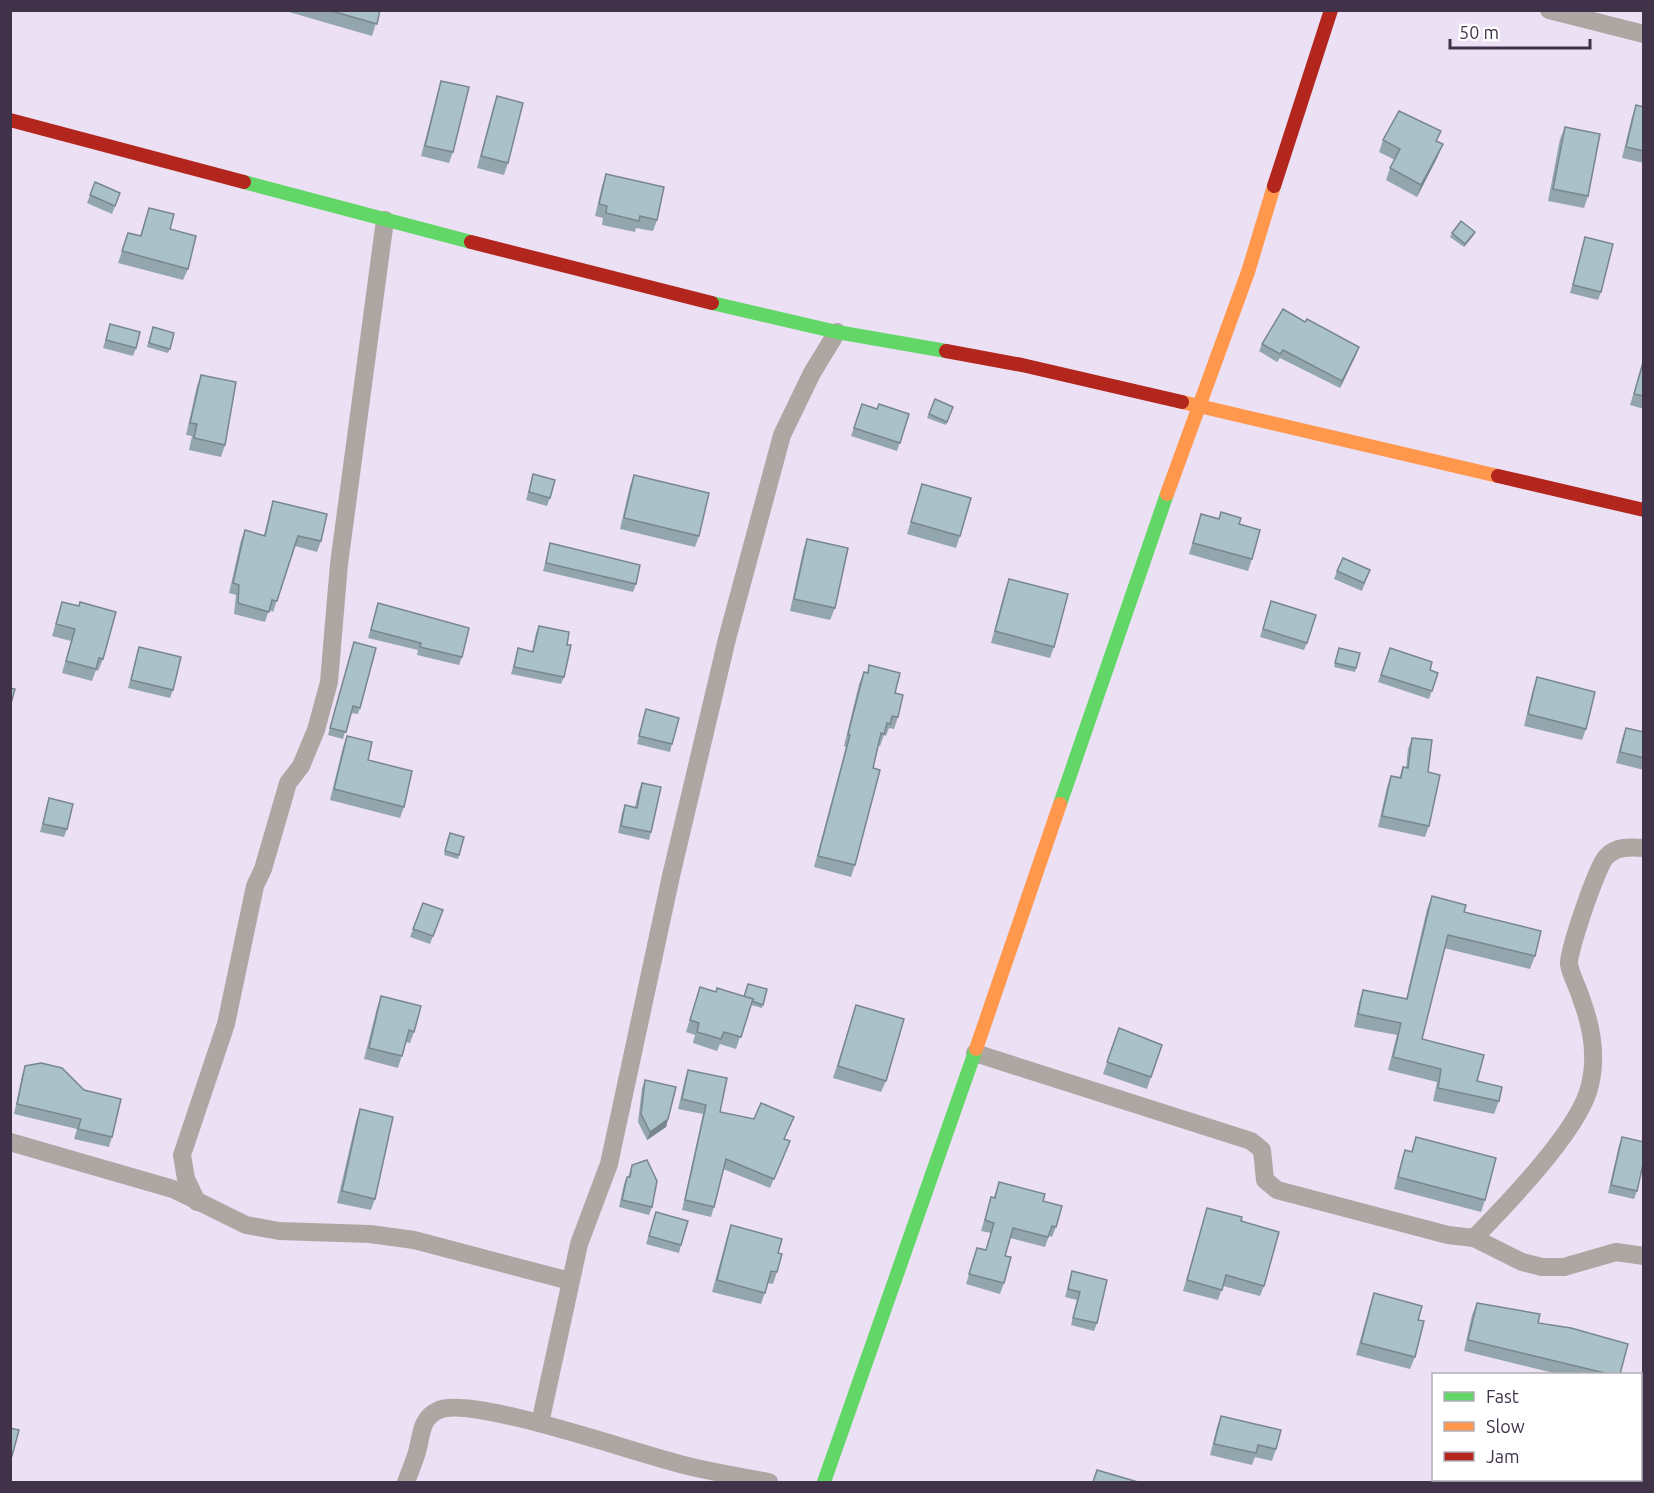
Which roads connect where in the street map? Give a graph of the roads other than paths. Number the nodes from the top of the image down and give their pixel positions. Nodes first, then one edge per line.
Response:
1 (1331, 10) edge
2 (1549, 10) edge
3 (1644, 34) edge
4 (10, 120) edge
5 (385, 220) junction
6 (837, 332) junction
7 (1197, 405) junction
8 (1644, 510) edge
9 (1644, 848) edge
10 (975, 1053) junction
11 (10, 1142) edge
12 (197, 1202) junction
13 (1474, 1238) junction
14 (1644, 1256) edge
15 (570, 1281) junction
16 (540, 1423) junction
17 (406, 1482) edge
18 (769, 1482) edge
19 (824, 1482) edge

1 - 7 street
2 - 3 street
4 - 5 street
5 - 6 street
5 - 12 street
6 - 7 street
6 - 15 street
7 - 8 street
7 - 10 street
9 - 13 street
10 - 13 street
10 - 19 street
11 - 12 street
12 - 15 street
13 - 14 street
15 - 16 street
16 - 17 street
16 - 18 street

